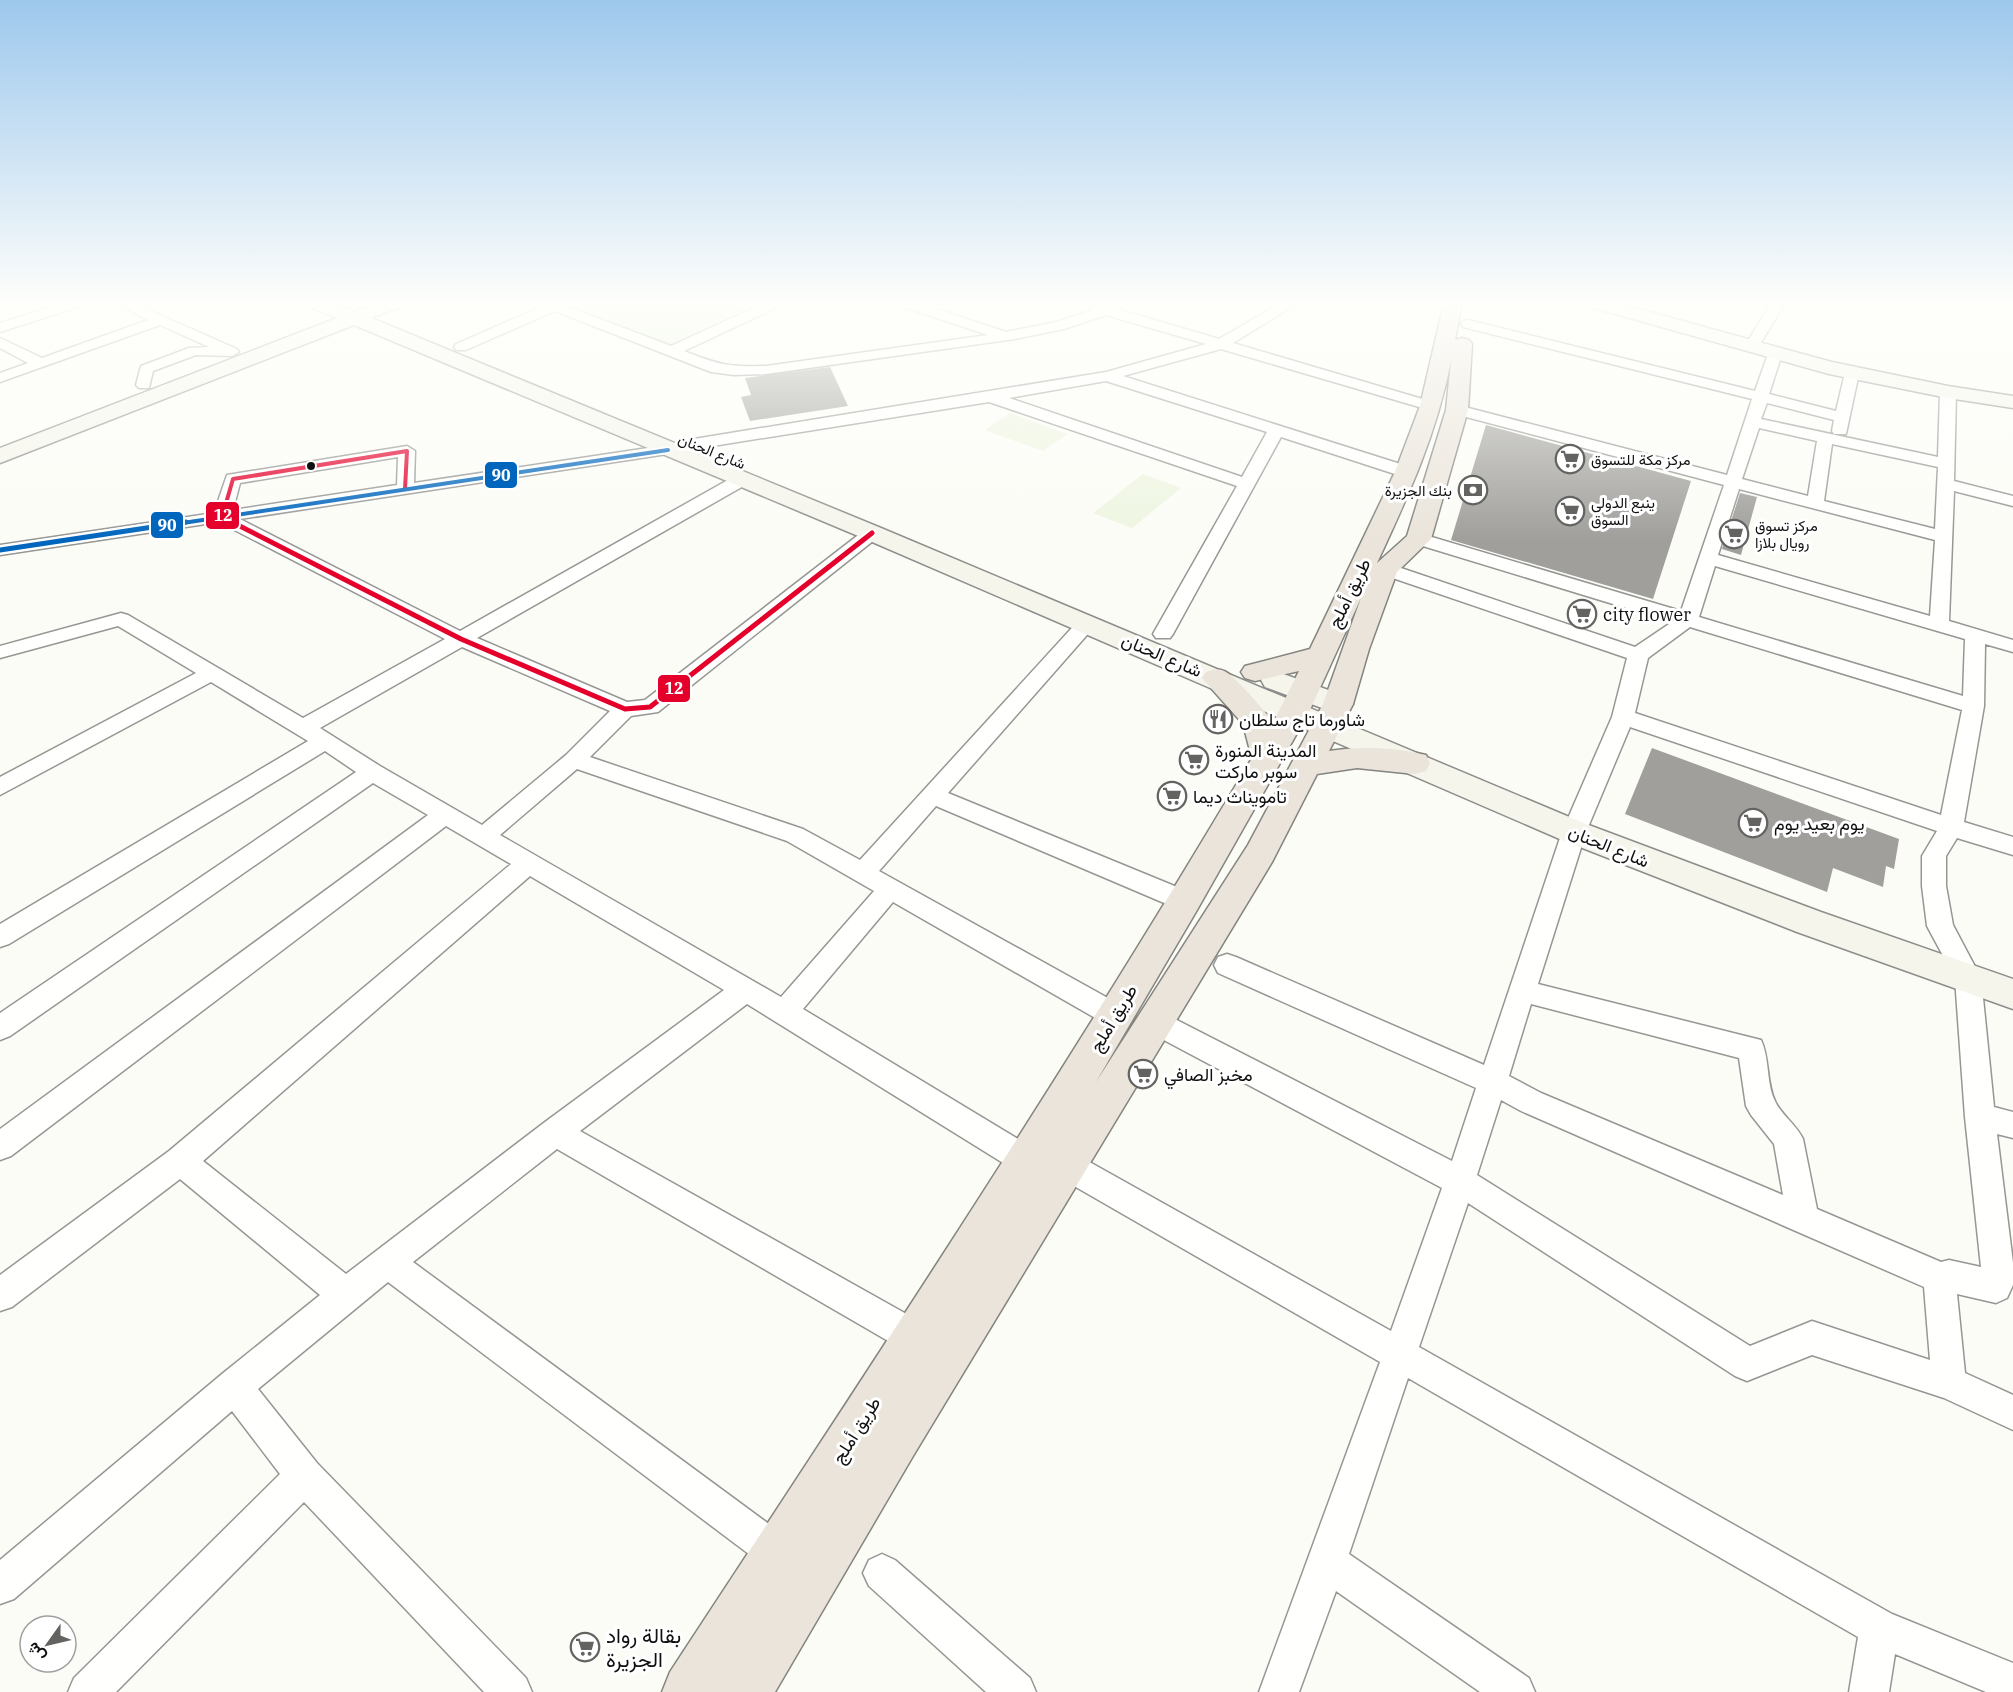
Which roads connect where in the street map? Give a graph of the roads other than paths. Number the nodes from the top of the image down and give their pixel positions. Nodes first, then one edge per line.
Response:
1 (152, 382) edge
2 (182, 382) edge
3 (523, 382) edge
4 (538, 382) edge
5 (1074, 382) edge
6 (1125, 382) edge
7 (1351, 382) edge
8 (1450, 382) edge
9 (1706, 382) edge
10 (1765, 382) edge
11 (1850, 382) edge
12 (1897, 382) edge
13 (1943, 382) edge
14 (1947, 392) junction
15 (2013, 394) edge
16 (990, 397) junction
17 (1760, 398) junction
18 (2013, 402) edge
19 (1444, 408) junction
20 (1843, 417) junction
21 (1752, 422) junction
22 (1276, 431) junction
23 (0, 440) edge
24 (1831, 441) junction
25 (681, 447) junction
26 (0, 456) edge
27 (1945, 464) junction
28 (1407, 472) junction
29 (741, 480) junction
30 (1732, 483) junction
31 (1246, 484) junction
32 (1945, 484) junction
33 (405, 489) junction
34 (2013, 501) edge
35 (1815, 505) junction
36 (222, 517) junction
37 (872, 533) junction
38 (1944, 537) junction
39 (1419, 539) junction
40 (0, 550) edge
41 (1708, 558) junction
42 (1385, 568) junction
43 (1688, 619) junction
44 (1087, 623) junction
45 (1939, 624) junction
46 (1163, 634) junction
47 (1975, 636) junction
48 (461, 639) junction
49 (2013, 646) edge
50 (0, 652) edge
51 (1319, 655) junction
52 (1638, 655) junction
53 (1255, 672) junction
54 (211, 673) junction
55 (1216, 678) junction
56 (1299, 702) junction
57 (1973, 706) junction
58 (625, 709) junction
59 (1333, 715) junction
60 (1623, 717) junction
61 (303, 728) junction
62 (325, 741) junction
63 (1267, 757) junction
64 (574, 760) junction
65 (1416, 763) junction
66 (1304, 766) junction
67 (372, 772) junction
68 (0, 786) edge
69 (932, 795) junction
70 (445, 815) junction
71 (1951, 827) junction
72 (1574, 832) junction
73 (484, 836) junction
74 (2013, 846) edge
75 (529, 863) junction
76 (863, 873) junction
77 (891, 888) junction
78 (1185, 901) junction
79 (0, 937) edge
80 (1227, 965) dead end
81 (1968, 978) junction
82 (746, 989) junction
83 (1522, 991) junction
84 (2013, 994) edge
85 (784, 1012) junction
86 (1114, 1015) junction
87 (1155, 1022) junction
88 (0, 1028) edge
89 (1492, 1083) junction
90 (1980, 1117) junction
91 (2013, 1125) edge
92 (555, 1132) junction
93 (0, 1146) edge
94 (180, 1161) junction
95 (1027, 1161) junction
96 (1066, 1165) junction
97 (1461, 1181) junction
98 (1803, 1217) junction
99 (387, 1262) junction
100 (1941, 1278) junction
101 (0, 1295) edge
102 (345, 1295) junction
103 (914, 1337) junction
104 (1400, 1356) junction
105 (1948, 1383) junction
106 (234, 1386) junction
107 (2013, 1413) edge
108 (304, 1476) junction
109 (779, 1554) junction
110 (1327, 1562) junction
111 (882, 1573) dead end
112 (0, 1585) edge
113 (1879, 1628) junction
114 (2013, 1683) edge
115 (88, 1692) edge
116 (512, 1692) edge
117 (690, 1692) edge
118 (744, 1692) edge
119 (1016, 1692) edge
120 (1279, 1692) edge
121 (1515, 1692) edge
122 (1869, 1692) edge

1 - 23 main road
2 - 26 main road
3 - 25 main road, شارع الحنان
4 - 25 main road, شارع الحنان
5 - 16 street
6 - 22 street
7 - 19 street
8 - 19 highway, طريق أملج
9 - 17 street
10 - 17 street
11 - 20 street
12 - 14 main road
13 - 15 main road
14 - 18 main road
14 - 27 street
16 - 25 street
16 - 31 street
17 - 20 street
17 - 21 street
19 - 28 highway, طريق أملج
19 - 30 street
19 - 39 highway, طريق أملج
20 - 24 street
21 - 24 street
21 - 30 street
22 - 28 street
22 - 31 street
24 - 27 street
24 - 35 street
25 - 29 main road, شارع الحنان
25 - 33 street
25 - 46 main road, شارع الحنان
27 - 32 street
28 - 51 highway, طريق أملج
29 - 37 main road, شارع الحنان
29 - 48 street
30 - 35 street
30 - 41 street
31 - 46 street
32 - 34 street
32 - 38 street
33 - 36 street
33 - 36 street
35 - 38 street
36 - 40 street
36 - 48 street
37 - 44 main road, شارع الحنان
37 - 58 street
38 - 45 street
39 - 42 highway, طريق أملج
39 - 43 street
41 - 43 street
41 - 45 street
42 - 52 street
42 - 59 highway, طريق أملج
43 - 52 street
43 - 57 street
44 - 55 main road, شارع الحنان
44 - 69 street
45 - 47 street
46 - 53 main road, شارع الحنان
47 - 49 street
47 - 57 street
48 - 58 street
48 - 61 street
50 - 54 street
51 - 53 highway
51 - 56 highway, طريق أملج
52 - 60 street
53 - 56 main road, شارع الحنان
54 - 61 street
54 - 68 street
55 - 56 main road, شارع الحنان
55 - 63 highway
56 - 59 main road, شارع الحنان
56 - 63 highway, طريق أملج
57 - 71 street
58 - 64 street
59 - 65 main road, شارع الحنان
59 - 66 highway, طريق أملج
60 - 71 street
60 - 72 street
61 - 62 street
62 - 67 street
62 - 79 street
63 - 78 highway, طريق أملج
64 - 73 street
64 - 76 street
65 - 66 highway
65 - 72 main road, شارع الحنان
66 - 87 highway, طريق أملج
67 - 70 street
67 - 88 street
69 - 76 street
69 - 78 street
70 - 73 street
70 - 93 street
71 - 74 street
71 - 81 street
72 - 81 main road, شارع الحنان
72 - 83 street
73 - 75 street
75 - 82 street
75 - 94 street
76 - 77 street
77 - 85 street
77 - 86 street
78 - 86 highway, طريق أملج
80 - 89 street
81 - 84 main road, شارع الحنان
81 - 90 street
82 - 85 street
82 - 92 street
83 - 89 street
83 - 98 street
85 - 95 street
86 - 95 highway, طريق أملج
87 - 96 highway, طريق أملج
87 - 97 street
89 - 97 street
89 - 98 street
90 - 91 street
90 - 100 street
92 - 99 street
92 - 103 street
94 - 101 street
94 - 102 street
95 - 103 highway, طريق أملج
96 - 104 street
96 - 118 highway, طريق أملج
97 - 104 street
97 - 105 street
98 - 100 street
99 - 102 street
99 - 109 street
100 - 105 street
102 - 106 street
103 - 109 highway, طريق أملج
104 - 110 street
104 - 113 street
105 - 107 street
106 - 108 street
106 - 112 street
108 - 115 street
108 - 116 street
109 - 117 highway, طريق أملج
110 - 120 street
110 - 121 street
111 - 119 street
113 - 114 street
113 - 122 street

